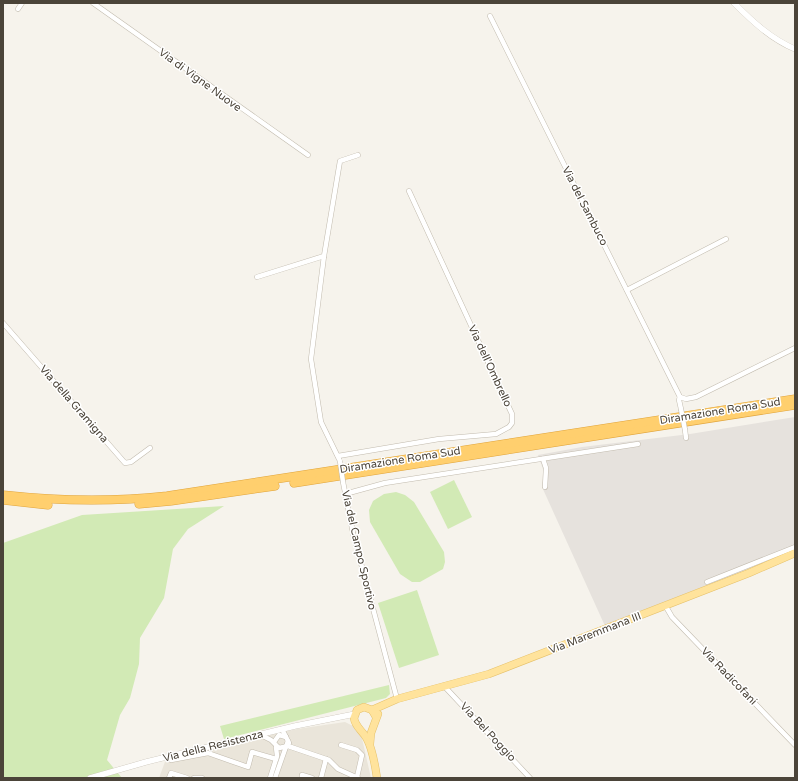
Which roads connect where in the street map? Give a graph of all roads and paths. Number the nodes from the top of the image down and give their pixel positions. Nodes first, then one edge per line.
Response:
1 (22, 3) edge
2 (93, 3) edge
3 (734, 3) edge
4 (18, 9) dead end
5 (490, 16) dead end
6 (795, 48) edge
7 (308, 155) dead end
8 (358, 155) dead end
9 (409, 191) dead end
10 (726, 240) dead end
11 (324, 256) junction
12 (257, 277) dead end
13 (627, 290) junction
14 (3, 323) edge
15 (795, 348) edge
16 (680, 397) junction
17 (795, 399) edge
18 (795, 405) edge
19 (686, 438) dead end
20 (638, 444) dead end
21 (150, 448) dead end
22 (339, 458) junction
23 (543, 459) junction
24 (545, 487) dead end
25 (3, 494) edge
26 (346, 494) junction
27 (3, 500) edge
28 (795, 547) edge
29 (795, 553) edge
30 (707, 582) dead end
31 (665, 606) junction
32 (445, 687) junction
33 (394, 700) junction
34 (372, 710) junction
35 (355, 714) junction
36 (376, 717) junction
37 (336, 719) junction
38 (354, 723) junction
39 (294, 726) junction
40 (372, 728) junction
41 (282, 729) junction
42 (274, 730) junction
43 (361, 730) junction
44 (259, 734) junction
45 (287, 739) junction
46 (275, 744) junction
47 (341, 745) dead end
48 (795, 745) edge
49 (370, 746) junction
50 (285, 747) junction
51 (294, 748) junction
52 (168, 757) junction
53 (276, 759) junction
54 (326, 759) junction
55 (171, 773) edge
56 (90, 778) edge
57 (187, 778) edge
58 (194, 778) edge
59 (202, 778) edge
60 (270, 778) edge
61 (274, 778) edge
62 (302, 778) edge
63 (312, 778) edge
64 (321, 778) edge
65 (357, 778) edge
66 (377, 778) edge
67 (530, 778) edge

1 - 4 street
2 - 7 street, Via di Vigne Nuove
3 - 6 street
5 - 13 street, Via del Sambuco
8 - 11 street, Via del Campo Sportivo
9 - 22 street, Via dell'Ombrello
10 - 13 street
11 - 12 street
11 - 22 street, Via del Campo Sportivo
13 - 16 street, Via del Sambuco
14 - 21 street, Via della Gramigna
15 - 16 street
16 - 19 street, bridge
17 - 25 highway, Diramazione Roma Sud
18 - 27 highway, Diramazione Roma Sud
20 - 23 street
22 - 26 street, Via del Campo Sportivo, bridge
23 - 24 street
23 - 26 street
26 - 33 street, Via del Campo Sportivo
28 - 30 street
29 - 31 main road, Via Maremmana III
31 - 32 main road, Via Maremmana III
31 - 48 street, Via Radicofani
32 - 33 main road, Via Maremmana III
32 - 67 street, Via Bel Poggio
33 - 34 main road, Via Maremmana III
33 - 36 main road
34 - 35 main road, Via Maremmana III
34 - 36 main road
35 - 37 street, Via della Resistenza
35 - 38 main road
36 - 40 main road
37 - 38 street, Via della Resistenza
37 - 39 street, Via della Resistenza
38 - 43 main road
39 - 41 street, Via della Resistenza
39 - 45 street
40 - 43 main road
40 - 49 main road
41 - 42 street, Via della Resistenza
41 - 45 street
42 - 44 street, Via della Resistenza
42 - 46 street
43 - 49 main road
44 - 46 street
44 - 52 street, Via della Resistenza
45 - 46 street
45 - 50 street
45 - 51 street
46 - 50 street
46 - 53 street
47 - 65 street
49 - 66 main road
50 - 51 street
50 - 61 street
51 - 54 street
52 - 53 street
52 - 56 street, Via della Resistenza
53 - 60 street
54 - 64 street
54 - 65 street
55 - 57 street
58 - 59 street
62 - 63 street

